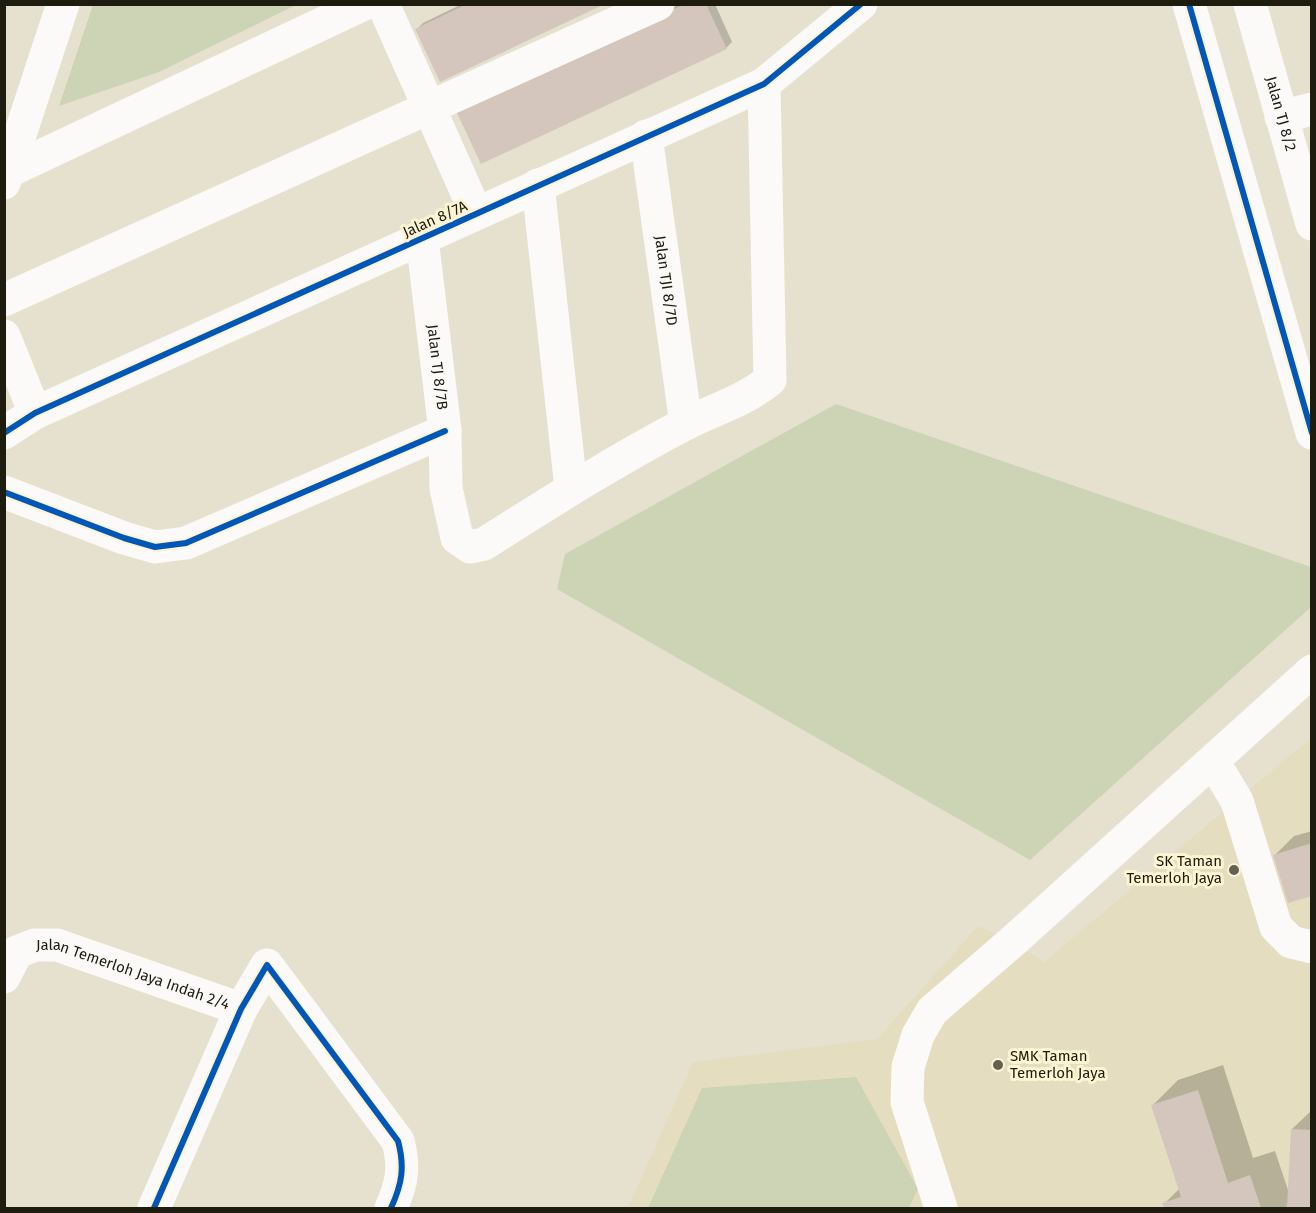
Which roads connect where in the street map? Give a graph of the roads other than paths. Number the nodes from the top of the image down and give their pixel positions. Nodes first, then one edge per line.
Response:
1 (63, 4) edge
2 (364, 4) edge
3 (383, 4) edge
4 (658, 4) edge
5 (861, 4) edge
6 (1190, 4) edge
7 (1250, 4) edge
8 (764, 84) junction
9 (428, 106) junction
10 (1296, 113) edge
11 (646, 136) junction
12 (7, 177) edge
13 (538, 185) junction
14 (476, 213) junction
15 (1311, 224) edge
16 (422, 238) junction
17 (4, 300) edge
18 (4, 336) edge
19 (35, 413) junction
20 (686, 424) junction
21 (444, 431) junction
22 (4, 433) edge
23 (1311, 433) edge
24 (571, 488) junction
25 (4, 492) edge
26 (1307, 684) edge
27 (1212, 761) junction
28 (1311, 947) edge
29 (4, 977) edge
30 (241, 1009) junction
31 (937, 1207) edge
32 (154, 1209) edge
33 (391, 1209) edge

1 - 12 street
2 - 12 street
3 - 9 street
4 - 9 street
5 - 8 street, Jalan 8/7A
6 - 23 street
7 - 10 street, Jalan TJ 8/2
8 - 11 street, Jalan 8/7A
8 - 20 street
9 - 14 street
9 - 17 street
10 - 15 street, Jalan TJ 8/2
11 - 13 street, Jalan 8/7A
11 - 20 street, Jalan TJI 8/7D
13 - 14 street, Jalan 8/7A
13 - 24 street
14 - 16 street, Jalan 8/7A
16 - 19 street, Jalan 8/7A
16 - 21 street, Jalan TJ 8/7B
18 - 19 street
19 - 22 street, Jalan 8/7A
20 - 24 street
21 - 24 street, Jalan TJ 8/7B
21 - 25 street
26 - 27 street
27 - 28 street
27 - 31 street
29 - 30 street, Jalan Temerloh Jaya Indah 2/4
30 - 32 street
30 - 33 street

